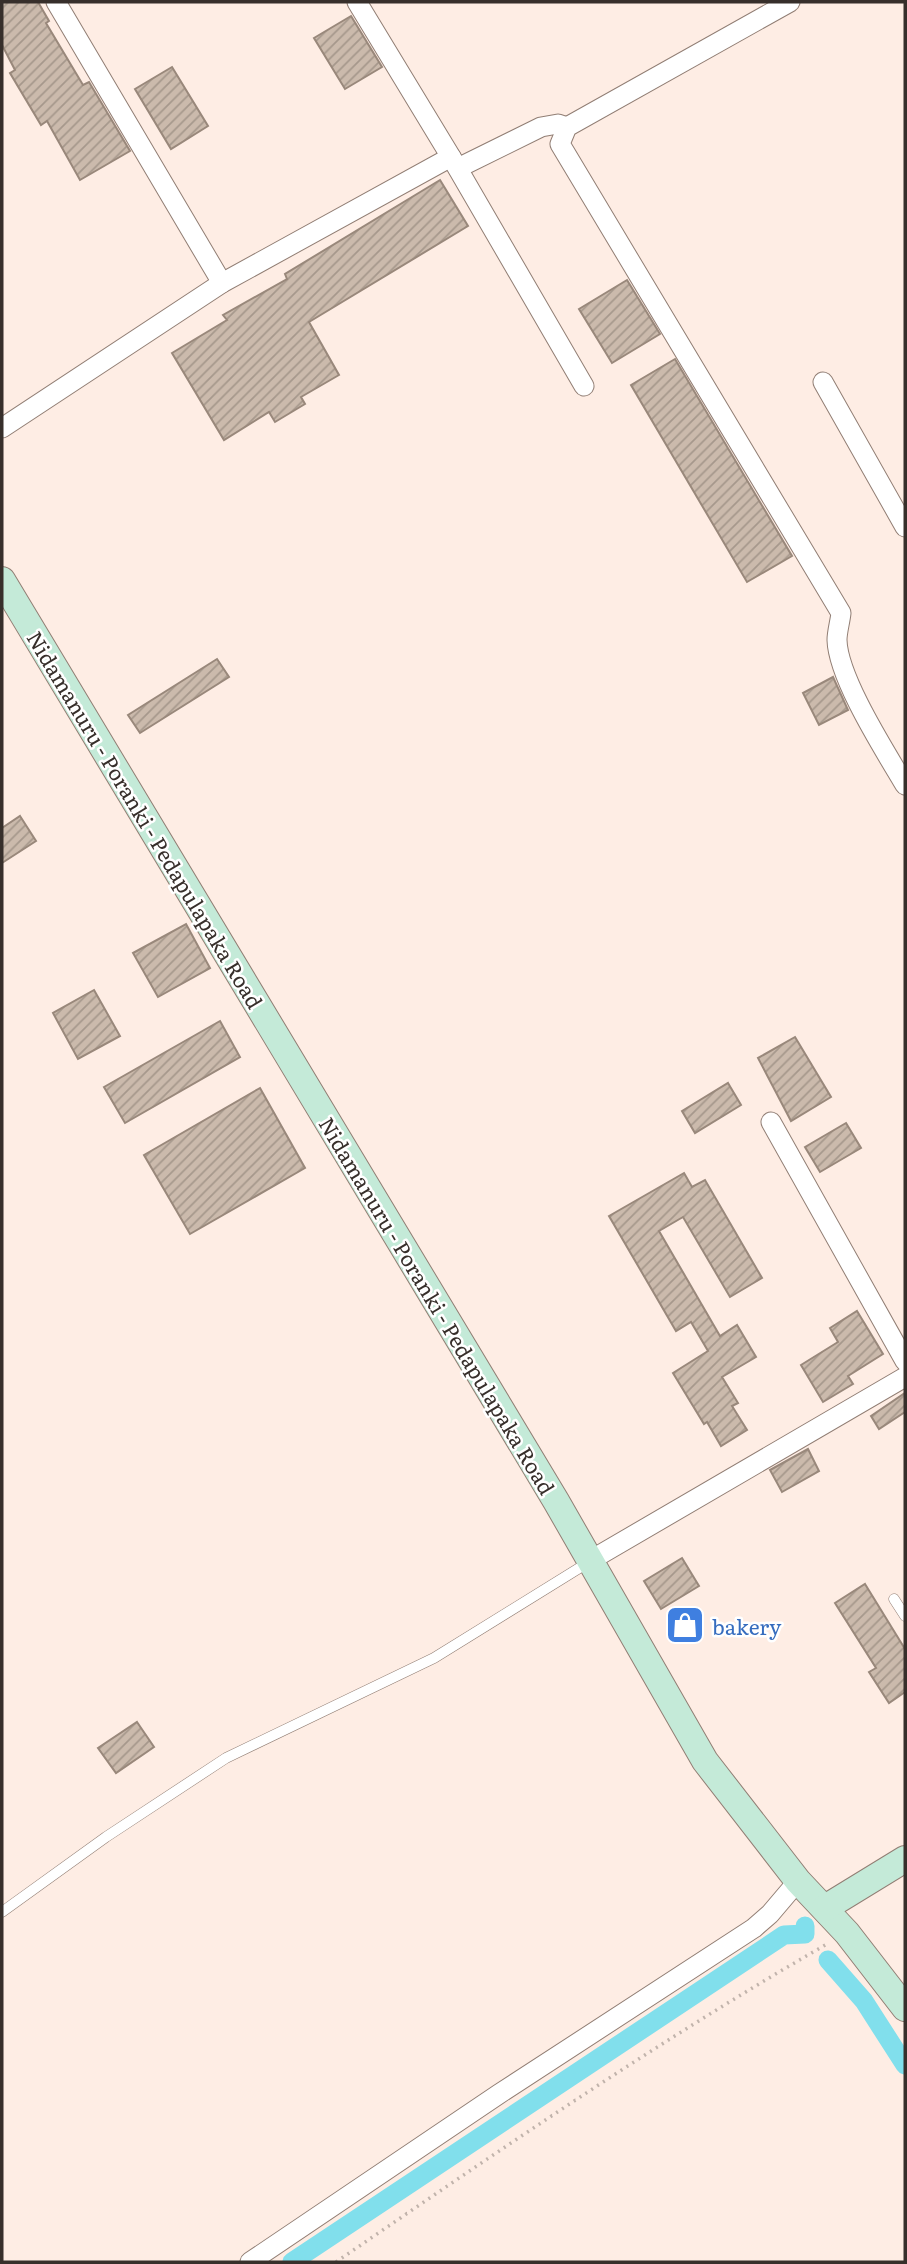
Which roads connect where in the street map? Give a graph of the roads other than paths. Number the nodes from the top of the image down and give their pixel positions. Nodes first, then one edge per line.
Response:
1 (56, 2) edge
2 (357, 2) edge
3 (790, 2) edge
4 (567, 127) junction
5 (455, 163) junction
6 (222, 283) junction
7 (823, 382) dead end
8 (584, 386) dead end
9 (2, 428) edge
10 (905, 527) edge
11 (2, 580) edge
12 (905, 785) edge
13 (771, 1122) dead end
14 (905, 1361) edge
15 (905, 1377) edge
16 (591, 1560) junction
17 (894, 1599) dead end
18 (905, 1616) edge
19 (905, 1859) edge
20 (798, 1881) junction
21 (825, 1908) junction
22 (2, 1913) edge
23 (905, 2008) edge
24 (250, 2262) edge

1 - 6 street
2 - 5 street
3 - 4 street
4 - 5 street
4 - 12 street
5 - 6 street
5 - 8 street
6 - 9 street
7 - 10 street
11 - 16 main road, Nidamanuru - Poranki - Pedapulapaka Road
13 - 14 street
15 - 16 street
16 - 20 main road, Nidamanuru - Poranki - Pedapulapaka Road
16 - 22 lane
17 - 18 lane
19 - 21 main road
20 - 21 main road, Nidamanuru - Poranki - Pedapulapaka Road
20 - 24 street
21 - 23 main road, Nidamanuru - Poranki - Pedapulapaka Road

